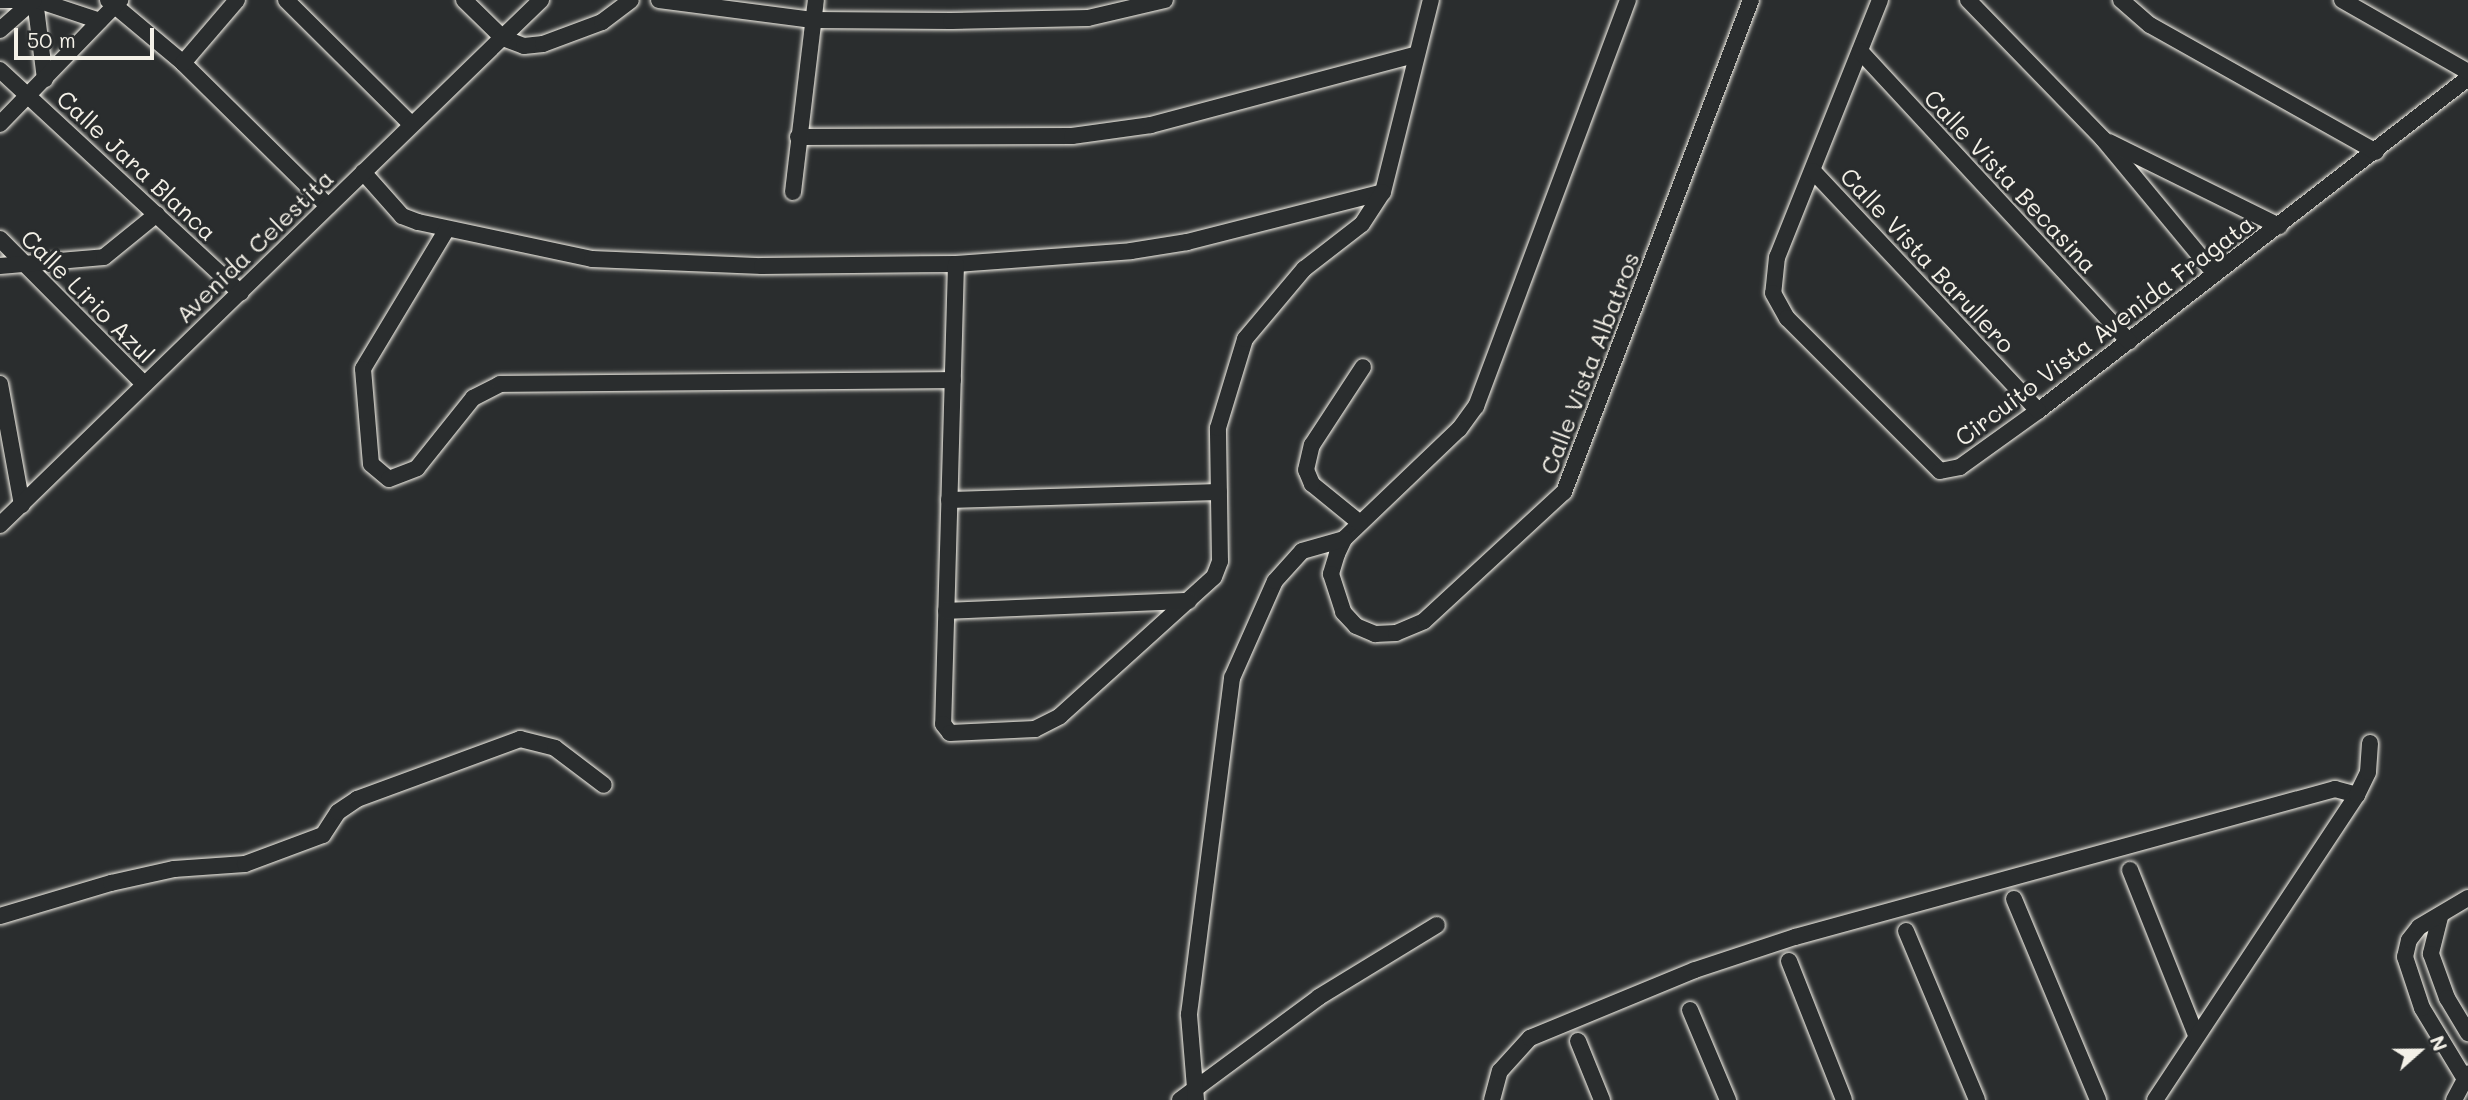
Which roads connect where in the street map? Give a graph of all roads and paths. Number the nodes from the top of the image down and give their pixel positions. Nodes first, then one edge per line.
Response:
1 (0, 0) edge
2 (24, 0) edge
3 (35, 0) edge
4 (237, 0) edge
5 (286, 0) edge
6 (464, 0) edge
7 (541, 0) edge
8 (631, 0) edge
9 (659, 0) edge
10 (817, 0) edge
11 (1166, 0) edge
12 (1431, 0) edge
13 (1628, 0) edge
14 (1751, 0) edge
15 (1880, 0) edge
16 (1968, 0) edge
17 (2121, 0) edge
18 (2342, 0) edge
19 (114, 2) edge
20 (813, 20) junction
21 (100, 21) junction
22 (0, 30) edge
23 (503, 38) junction
24 (1860, 51) junction
25 (1414, 55) junction
26 (183, 62) junction
27 (0, 70) edge
28 (2468, 72) edge
29 (2468, 78) edge
30 (45, 79) junction
31 (29, 96) junction
32 (0, 124) edge
33 (411, 124) junction
34 (798, 137) junction
35 (2103, 139) junction
36 (2376, 152) junction
37 (1813, 171) junction
38 (363, 172) junction
39 (793, 192) dead end
40 (1383, 192) junction
41 (328, 206) junction
42 (157, 214) junction
43 (2279, 226) junction
44 (447, 229) junction
45 (0, 239) edge
46 (21, 263) junction
47 (956, 264) junction
48 (0, 266) edge
49 (2215, 274) junction
50 (241, 293) junction
51 (2129, 342) junction
52 (1363, 368) dead end
53 (953, 380) junction
54 (0, 384) edge
55 (144, 384) junction
56 (2038, 411) junction
57 (1219, 492) junction
58 (949, 500) junction
59 (22, 505) junction
60 (1360, 523) junction
61 (0, 525) edge
62 (1344, 539) junction
63 (1189, 601) junction
64 (946, 611) junction
65 (2370, 743) dead end
66 (604, 785) dead end
67 (2357, 795) junction
68 (2130, 870) dead end
69 (2468, 898) edge
70 (2014, 899) dead end
71 (0, 916) edge
72 (2440, 917) junction
73 (1437, 925) dead end
74 (1906, 931) dead end
75 (1789, 961) dead end
76 (1690, 1010) dead end
77 (2468, 1033) edge
78 (2196, 1035) junction
79 (1578, 1041) dead end
80 (2467, 1077) edge
81 (1197, 1094) edge
82 (1180, 1100) edge
83 (1492, 1100) edge
84 (1602, 1100) edge
85 (1728, 1100) edge
86 (1844, 1100) edge
87 (1977, 1100) edge
88 (2098, 1100) edge
89 (2155, 1100) edge
90 (2454, 1100) edge

1 - 2 street
3 - 21 street
3 - 22 street
3 - 30 street
4 - 26 street
5 - 33 street
6 - 23 street
7 - 23 street, Avenida Celestita
8 - 23 street
9 - 20 street
10 - 20 street
11 - 20 street
12 - 25 street
13 - 60 street, Calle Vista Albatros
14 - 62 street, Calle Vista Albatros
15 - 24 street, Circuito Vista Avenida Fragata
16 - 35 street
17 - 36 street
18 - 28 street
19 - 21 street
19 - 26 street
20 - 34 street
21 - 30 street
23 - 33 street, Avenida Celestita
24 - 37 street, Circuito Vista Avenida Fragata
24 - 51 street, Calle Vista Becasina
25 - 34 street
25 - 40 street
26 - 41 street
27 - 31 street, Calle Jara Blanca
29 - 36 street, Circuito Vista Avenida Fragata
30 - 31 street
31 - 32 street
31 - 42 street, Calle Jara Blanca
33 - 38 street, Avenida Celestita
34 - 39 street
35 - 43 street
35 - 49 street
36 - 43 street, Circuito Vista Avenida Fragata
37 - 56 street, Calle Vista Barullero
37 - 56 street, Circuito Vista Avenida Fragata
38 - 41 street, Avenida Celestita
38 - 44 street
40 - 47 street
40 - 57 street
41 - 50 street, Avenida Celestita
42 - 46 street
42 - 50 street, Calle Jara Blanca
43 - 49 street, Circuito Vista Avenida Fragata
44 - 47 street
44 - 53 street
45 - 46 street, Calle Lirio Azul
46 - 48 street
46 - 55 street, Calle Lirio Azul
47 - 53 street
49 - 51 street, Circuito Vista Avenida Fragata
50 - 55 street, Avenida Celestita
51 - 56 street, Circuito Vista Avenida Fragata
52 - 60 street
53 - 58 street
54 - 59 street
55 - 59 street, Avenida Celestita
57 - 58 street
57 - 63 street
58 - 64 street
59 - 61 street, Avenida Celestita
60 - 62 street, Calle Vista Albatros
62 - 81 street
63 - 64 street
63 - 64 street
65 - 67 street
66 - 71 street
67 - 78 street
67 - 83 street
68 - 78 street
69 - 72 street
70 - 88 street
72 - 77 street
72 - 80 street
73 - 81 street
74 - 87 street
75 - 86 street
76 - 85 street
78 - 89 street
79 - 84 street
80 - 90 street
81 - 82 street

